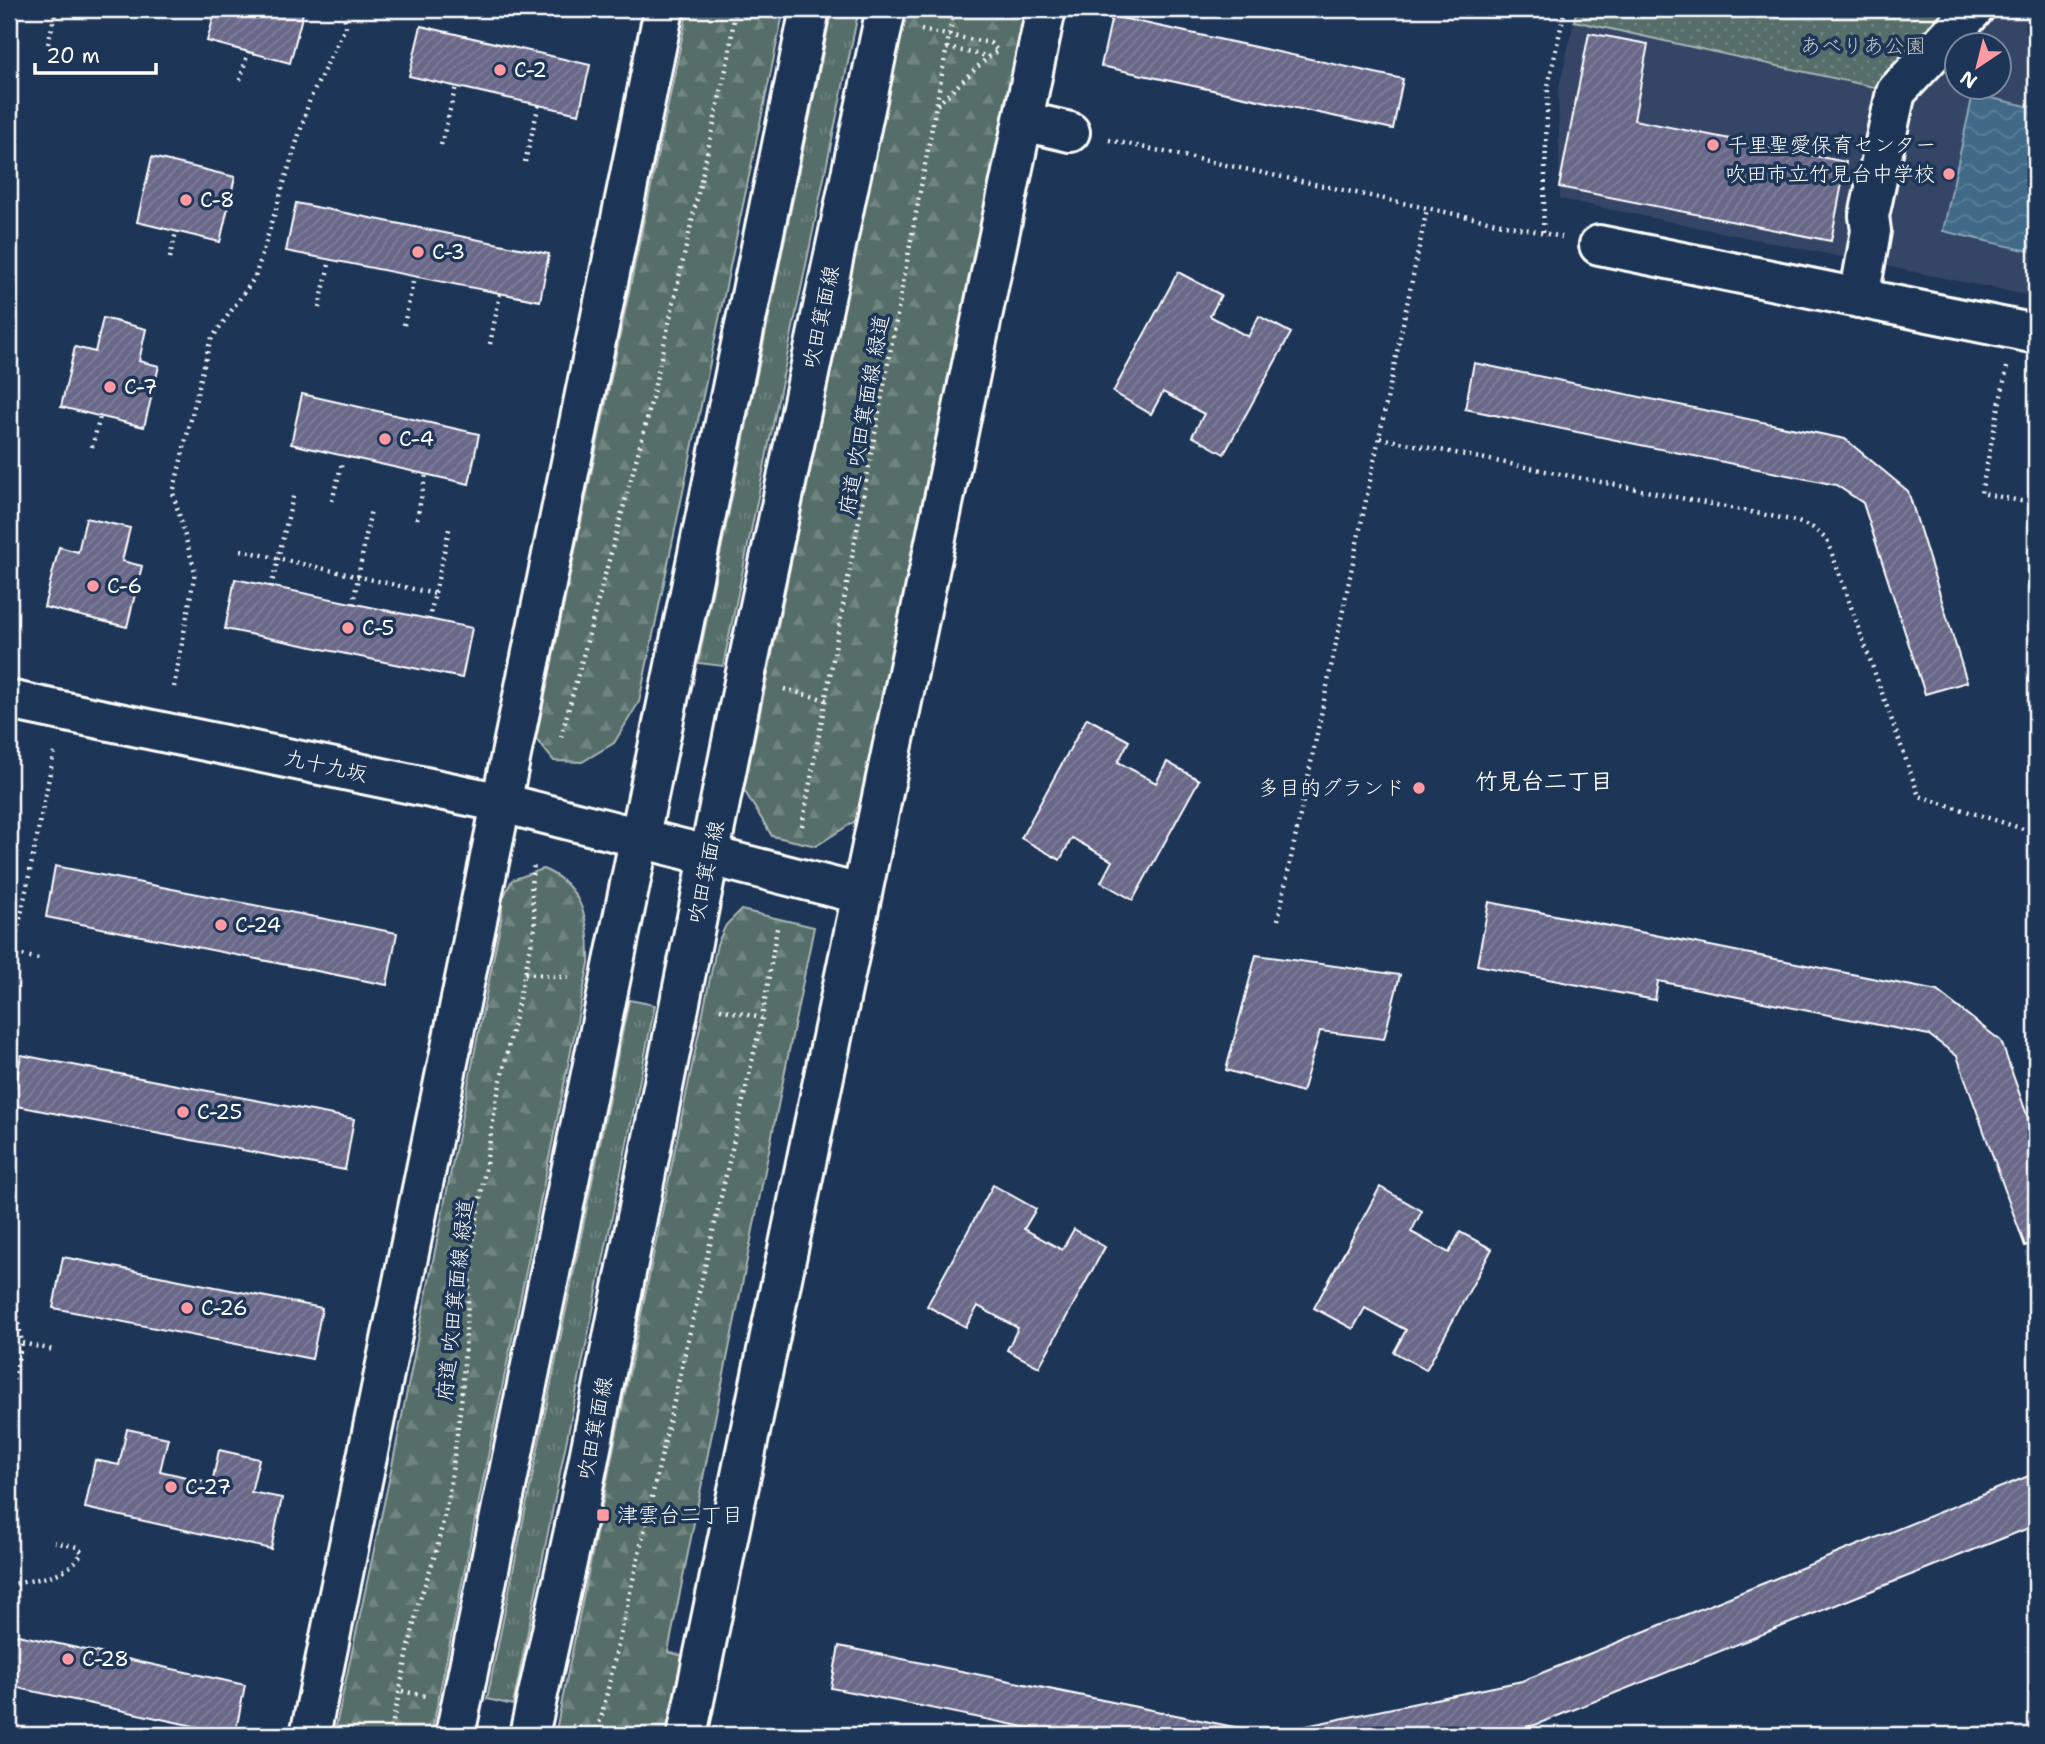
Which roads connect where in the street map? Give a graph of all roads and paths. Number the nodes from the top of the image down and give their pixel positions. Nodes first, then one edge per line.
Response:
1 (55, 9) edge
2 (343, 9) edge
3 (664, 9) edge
4 (735, 9) edge
5 (810, 9) edge
6 (954, 9) edge
7 (1046, 9) edge
8 (1565, 9) edge
9 (1974, 9) edge
10 (901, 19) edge
11 (949, 34) junction
12 (990, 43) dead end
13 (48, 44) dead end
14 (947, 48) junction
15 (248, 52) dead end
16 (240, 80) dead end
17 (456, 86) dead end
18 (539, 104) dead end
19 (936, 106) junction
20 (1023, 121) junction
21 (1070, 132) joint
22 (442, 145) dead end
23 (525, 162) dead end
24 (1427, 209) junction
25 (176, 232) dead end
26 (1543, 232) junction
27 (1599, 245) joint
28 (170, 258) dead end
29 (330, 260) dead end
30 (414, 277) dead end
31 (500, 293) dead end
32 (1859, 298) junction
33 (319, 308) dead end
34 (404, 325) dead end
35 (2026, 332) edge
36 (490, 344) dead end
37 (100, 417) dead end
38 (1380, 438) junction
39 (92, 447) dead end
40 (342, 463) dead end
41 (426, 474) dead end
42 (294, 493) dead end
43 (332, 501) dead end
44 (2036, 504) edge
45 (371, 509) dead end
46 (417, 519) dead end
47 (450, 526) dead end
48 (241, 550) dead end
49 (276, 558) junction
50 (358, 576) junction
51 (271, 587) dead end
52 (435, 594) junction
53 (353, 604) dead end
54 (429, 620) dead end
55 (174, 687) dead end
56 (784, 689) dead end
57 (827, 700) junction
58 (9, 701) edge
59 (561, 737) dead end
60 (54, 753) dead end
61 (502, 803) junction
62 (802, 825) dead end
63 (2036, 834) edge
64 (641, 838) junction
65 (709, 857) junction
66 (534, 865) dead end
67 (860, 894) junction
68 (1278, 920) dead end
69 (777, 928) dead end
70 (11, 953) edge
71 (39, 959) dead end
72 (525, 973) junction
73 (9, 974) edge
74 (572, 978) dead end
75 (720, 1009) dead end
76 (762, 1018) junction
77 (9, 1268) edge
78 (20, 1324) junction
79 (9, 1332) edge
80 (22, 1343) junction
81 (53, 1350) dead end
82 (9, 1385) edge
83 (615, 1513) dead end
84 (646, 1521) junction
85 (55, 1542) dead end
86 (9, 1585) edge
87 (402, 1691) junction
88 (429, 1697) dead end
89 (544, 1729) edge
90 (594, 1734) edge
91 (310, 1735) edge
92 (390, 1735) edge
93 (455, 1735) edge
94 (687, 1735) edge

1 - 13 path
2 - 55 path
3 - 61 street
4 - 59 path
5 - 64 street
6 - 11 path, 府道 吹田箕面線 緑道
7 - 20 street
8 - 26 path
9 - 32 street
10 - 11 path
10 - 65 street, 吹田箕面線
11 - 12 path
11 - 14 path, 府道 吹田箕面線 緑道
14 - 19 path, 府道 吹田箕面線 緑道
14 - 19 path
15 - 16 path
17 - 22 path
18 - 23 path
19 - 57 path, 府道 吹田箕面線 緑道
20 - 21 street
20 - 67 street
21 - 24 path
24 - 26 path
24 - 38 path
25 - 28 path
26 - 27 path
27 - 32 street
29 - 33 path
30 - 34 path
31 - 36 path
32 - 35 street
35 - 44 path
37 - 39 path
38 - 63 path
38 - 68 path
40 - 43 path
41 - 46 path
42 - 49 path
45 - 50 path
47 - 52 path
48 - 49 path
49 - 50 path
49 - 51 path
50 - 52 path
50 - 53 path
52 - 54 path
56 - 57 path
57 - 62 path, 府道 吹田箕面線 緑道
58 - 61 street, 九十九坂
60 - 70 path
61 - 64 street, 九十九坂
61 - 91 street
64 - 65 street, 九十九坂
64 - 93 street
65 - 67 street, 九十九坂
65 - 89 street, 吹田箕面線
66 - 72 path, 府道 吹田箕面線 緑道
67 - 94 street
69 - 76 path
70 - 71 path
70 - 73 path
72 - 74 path
72 - 87 path, 府道 吹田箕面線 緑道
75 - 76 path
76 - 84 path
77 - 78 path
78 - 79 path
78 - 80 path
80 - 81 path
80 - 82 path
83 - 84 path
84 - 90 path
85 - 86 path
87 - 88 path
87 - 92 path, 府道 吹田箕面線 緑道
89 - 90 path

